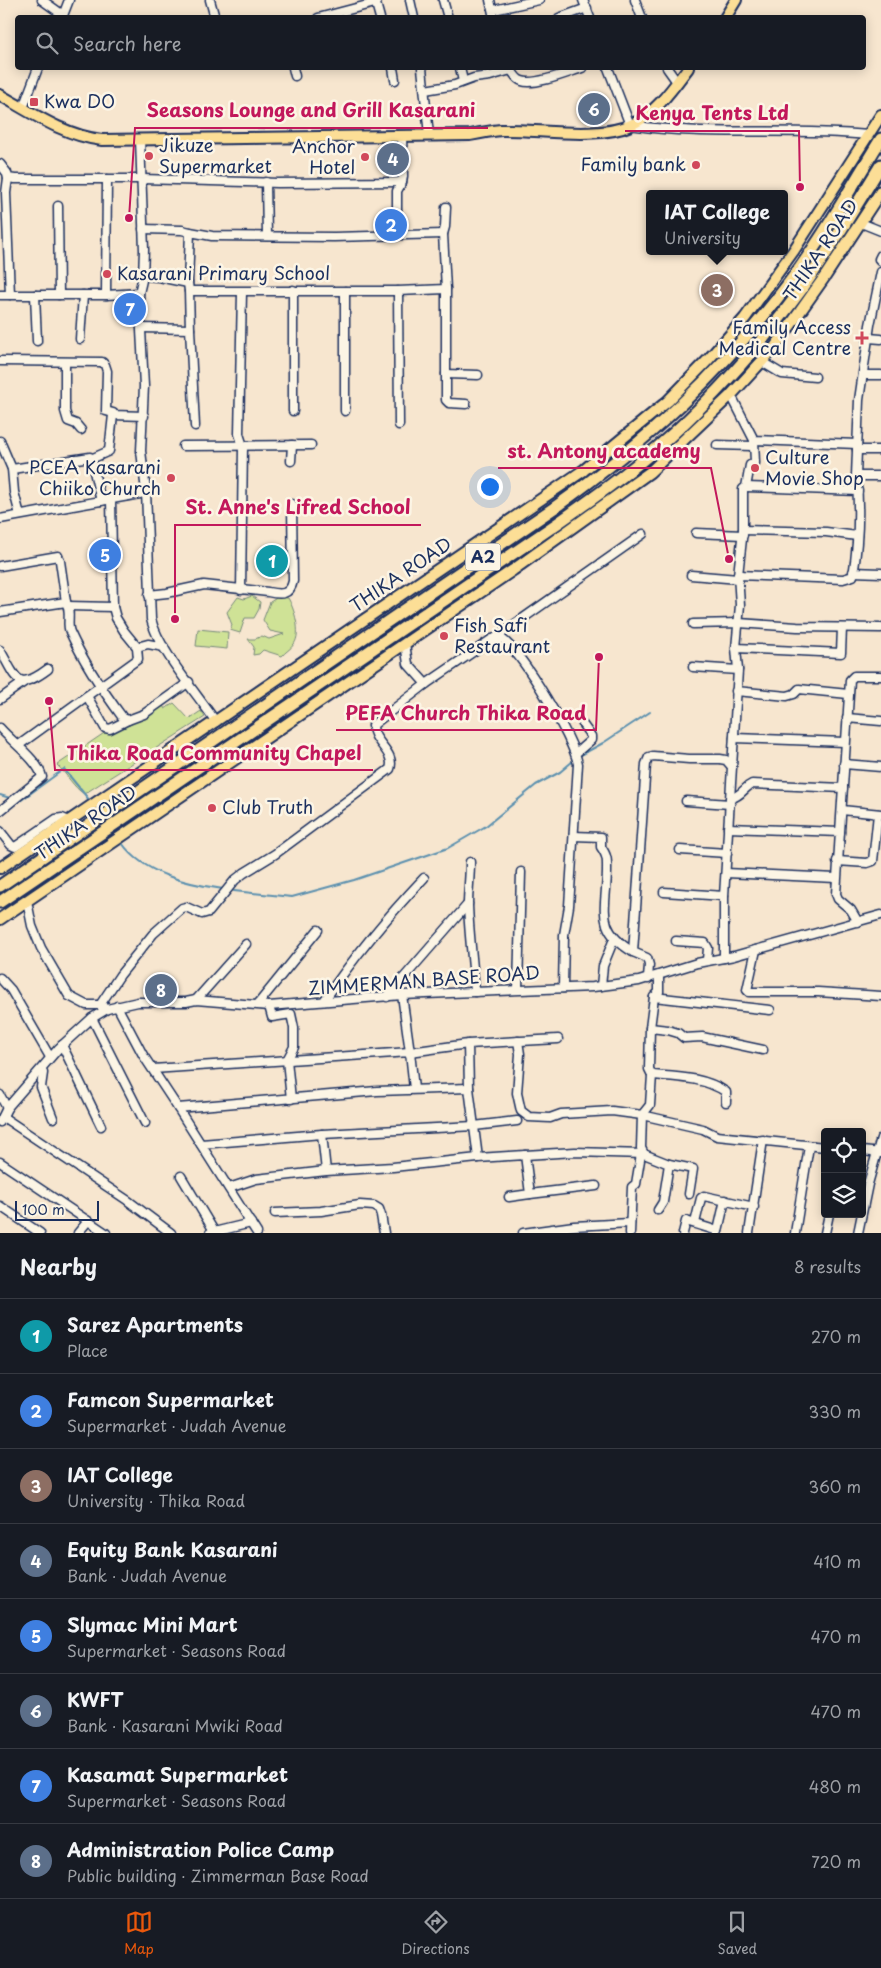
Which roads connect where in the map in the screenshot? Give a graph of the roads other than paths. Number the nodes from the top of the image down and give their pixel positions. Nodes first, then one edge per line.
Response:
1 (42, 0) edge
2 (69, 0) edge
3 (210, 0) edge
4 (410, 0) edge
5 (443, 0) edge
6 (490, 0) edge
7 (539, 0) edge
8 (583, 0) edge
9 (635, 0) edge
10 (736, 0) edge
11 (375, 1) edge
12 (587, 8) junction
13 (494, 14) edge
14 (61, 15) edge
15 (62, 15) edge
16 (214, 15) edge
17 (332, 15) edge
18 (379, 15) edge
19 (413, 15) edge
20 (447, 15) edge
21 (567, 15) edge
22 (589, 15) edge
23 (641, 15) edge
24 (727, 15) edge
25 (37, 70) edge
26 (294, 70) edge
27 (393, 70) edge
28 (422, 70) edge
29 (460, 70) edge
30 (507, 70) edge
31 (512, 70) edge
32 (575, 70) edge
33 (609, 70) edge
34 (668, 70) edge
35 (686, 70) edge
36 (295, 76) dead end
37 (394, 80) dead end
38 (463, 81) junction
39 (677, 82) junction
40 (424, 90) junction
41 (0, 95) edge
42 (24, 108) junction
43 (881, 115) edge
44 (630, 125) junction
45 (402, 135) junction
46 (429, 135) junction
47 (868, 135) junction
48 (140, 139) junction
49 (881, 139) edge
50 (0, 164) edge
51 (881, 165) edge
52 (8, 178) junction
53 (106, 179) junction
54 (142, 179) junction
55 (266, 182) junction
56 (402, 182) junction
57 (881, 191) edge
58 (58, 206) dead end
59 (446, 207) dead end
60 (861, 224) junction
61 (142, 229) junction
62 (881, 231) edge
63 (190, 232) junction
64 (443, 234) junction
65 (267, 236) junction
66 (397, 236) junction
67 (881, 256) edge
68 (881, 262) edge
69 (881, 272) edge
70 (143, 276) junction
71 (189, 287) junction
72 (446, 288) junction
73 (293, 290) junction
74 (346, 290) junction
75 (398, 291) junction
76 (242, 292) junction
77 (140, 293) junction
78 (0, 295) edge
79 (10, 295) junction
80 (35, 295) junction
81 (59, 295) junction
82 (83, 295) junction
83 (106, 295) junction
84 (142, 328) junction
85 (190, 329) junction
86 (869, 338) junction
87 (80, 339) dead end
88 (881, 339) edge
89 (37, 341) dead end
90 (0, 361) edge
91 (65, 362) junction
92 (762, 362) junction
93 (446, 374) junction
94 (478, 375) dead end
95 (864, 375) junction
96 (881, 375) edge
97 (815, 377) dead end
98 (732, 396) junction
99 (466, 404) dead end
100 (345, 410) dead end
101 (293, 411) dead end
102 (114, 416) junction
103 (144, 416) junction
104 (399, 425) dead end
105 (195, 426) dead end
106 (80, 430) dead end
107 (754, 440) junction
108 (0, 441) edge
109 (292, 445) junction
110 (311, 445) dead end
111 (243, 446) junction
112 (717, 446) dead end
113 (857, 447) junction
114 (185, 449) dead end
115 (754, 449) junction
116 (881, 450) edge
117 (91, 459) junction
118 (292, 462) dead end
119 (12, 469) junction
120 (856, 476) junction
121 (881, 476) edge
122 (746, 487) junction
123 (146, 491) junction
124 (858, 491) junction
125 (111, 500) junction
126 (101, 501) junction
127 (292, 504) dead end
128 (20, 515) junction
129 (0, 519) edge
130 (696, 532) dead end
131 (743, 532) junction
132 (643, 534) dead end
133 (857, 536) junction
134 (0, 566) edge
135 (854, 572) junction
136 (881, 573) edge
137 (691, 575) dead end
138 (738, 577) junction
139 (241, 590) junction
140 (149, 595) junction
141 (67, 604) junction
142 (113, 606) junction
143 (0, 612) edge
144 (739, 623) junction
145 (693, 624) dead end
146 (842, 628) junction
147 (881, 628) edge
148 (496, 638) junction
149 (405, 643) junction
150 (137, 647) junction
151 (164, 647) junction
152 (736, 648) junction
153 (0, 650) edge
154 (693, 667) dead end
155 (48, 669) dead end
156 (738, 670) junction
157 (881, 676) edge
158 (24, 682) junction
159 (189, 682) junction
160 (426, 684) junction
161 (99, 686) junction
162 (736, 692) junction
163 (848, 694) junction
164 (86, 696) junction
165 (0, 699) edge
166 (847, 718) junction
167 (128, 720) junction
168 (881, 721) edge
169 (216, 722) junction
170 (583, 725) dead end
171 (0, 728) edge
172 (734, 738) junction
173 (845, 742) junction
174 (19, 745) junction
175 (576, 752) junction
176 (844, 764) junction
177 (732, 767) junction
178 (881, 767) edge
179 (843, 788) junction
180 (686, 801) dead end
181 (730, 802) junction
182 (842, 810) junction
183 (0, 811) edge
184 (880, 814) edge
185 (69, 821) junction
186 (728, 828) junction
187 (0, 831) edge
188 (840, 832) junction
189 (574, 836) junction
190 (680, 850) dead end
191 (727, 853) junction
192 (838, 861) junction
193 (470, 862) dead end
194 (0, 868) edge
195 (521, 872) dead end
196 (726, 872) junction
197 (424, 878) dead end
198 (836, 878) junction
199 (0, 886) edge
200 (664, 892) dead end
201 (724, 896) junction
202 (27, 900) junction
203 (0, 902) edge
204 (468, 904) junction
205 (881, 915) edge
206 (0, 919) edge
207 (858, 922) junction
208 (318, 930) dead end
209 (614, 939) junction
210 (676, 941) dead end
211 (246, 944) dead end
212 (756, 950) junction
213 (633, 952) junction
214 (724, 958) junction
215 (708, 960) junction
216 (659, 976) junction
217 (0, 978) edge
218 (648, 978) junction
219 (601, 986) junction
220 (563, 988) junction
221 (518, 989) junction
222 (475, 992) junction
223 (402, 995) junction
224 (881, 996) edge
225 (387, 997) junction
226 (654, 997) junction
227 (196, 1000) junction
228 (324, 1001) junction
229 (258, 1004) junction
230 (116, 1006) junction
231 (269, 1006) junction
232 (103, 1007) junction
233 (770, 1010) dead end
234 (92, 1018) junction
235 (650, 1028) junction
236 (558, 1039) dead end
237 (518, 1041) junction
238 (468, 1044) junction
239 (62, 1046) junction
240 (763, 1050) dead end
241 (410, 1052) junction
242 (50, 1058) junction
243 (287, 1060) junction
244 (42, 1069) junction
245 (153, 1069) junction
246 (652, 1075) junction
247 (469, 1088) junction
248 (414, 1089) junction
249 (0, 1095) edge
250 (291, 1099) junction
251 (726, 1102) dead end
252 (7, 1108) junction
253 (178, 1108) junction
254 (642, 1115) junction
255 (53, 1118) dead end
256 (1, 1119) edge
257 (517, 1121) dead end
258 (145, 1124) dead end
259 (101, 1126) dead end
260 (474, 1126) junction
261 (322, 1134) junction
262 (881, 1138) edge
263 (763, 1140) junction
264 (201, 1144) junction
265 (810, 1146) junction
266 (821, 1147) edge
267 (866, 1151) edge
268 (879, 1153) edge
269 (643, 1154) junction
270 (526, 1155) junction
271 (478, 1158) junction
272 (0, 1162) edge
273 (669, 1164) junction
274 (326, 1171) junction
275 (181, 1176) dead end
276 (596, 1186) dead end
277 (229, 1188) junction
278 (530, 1194) junction
279 (690, 1194) dead end
280 (509, 1197) dead end
281 (725, 1200) junction
282 (0, 1206) edge
283 (754, 1207) junction
284 (658, 1210) dead end
285 (275, 1214) dead end
286 (828, 1218) edge
287 (88, 1220) junction
288 (251, 1223) junction
289 (630, 1223) junction
290 (695, 1223) junction
291 (606, 1224) junction
292 (212, 1232) edge
293 (717, 1232) edge
294 (40, 1233) edge
295 (78, 1233) edge
296 (106, 1233) edge
297 (171, 1233) edge
298 (257, 1233) edge
299 (384, 1233) edge
300 (523, 1233) edge
301 (606, 1233) edge
302 (630, 1233) edge
303 (683, 1233) edge
304 (749, 1233) edge
305 (795, 1233) edge
306 (825, 1233) edge
307 (858, 1233) edge

1 - 14 street
2 - 15 street
3 - 16 street
4 - 19 street
5 - 20 street
6 - 13 street
7 - 13 street
8 - 12 street
9 - 23 street
10 - 24 main road
11 - 17 street
11 - 18 street
12 - 21 street
12 - 22 street
25 - 42 street
26 - 36 street
27 - 37 street
28 - 40 street
29 - 38 street
30 - 38 street
31 - 32 street
33 - 44 street
34 - 39 street
35 - 39 main road
38 - 40 street
39 - 44 main road
40 - 46 street
41 - 42 main road
42 - 48 main road
43 - 47 main road, THIKA ROAD
44 - 46 main road
44 - 47 street
45 - 46 main road
45 - 48 main road
45 - 56 street
47 - 169 main road, THIKA ROAD
48 - 54 street
49 - 199 highway, THIKA ROAD / A2
50 - 52 street
51 - 203 highway, THIKA ROAD / A2
52 - 53 street
52 - 79 street
53 - 54 street
53 - 83 street
54 - 55 street
54 - 61 street
55 - 56 street
55 - 65 street
56 - 66 street
57 - 60 main road, THIKA ROAD
58 - 81 street
59 - 64 street
60 - 62 street
60 - 92 main road, THIKA ROAD
61 - 63 street
61 - 70 street
63 - 65 street
63 - 71 street
64 - 66 street
64 - 72 street
65 - 66 street
67 - 68 street
69 - 86 street
70 - 71 street
70 - 77 street
71 - 76 street
71 - 85 street
72 - 75 street
72 - 93 street
73 - 74 street
73 - 76 street
73 - 101 street
74 - 75 street
74 - 100 street
75 - 104 street
76 - 111 street
77 - 83 street
77 - 84 street
78 - 79 street
79 - 80 street
80 - 81 street
80 - 89 street
81 - 82 street
82 - 83 street
82 - 87 street
84 - 85 street
84 - 103 street
85 - 105 street
86 - 88 street
86 - 95 street
90 - 91 street
91 - 102 street
91 - 106 street
92 - 97 street
92 - 98 main road, THIKA ROAD
93 - 94 street
93 - 99 street
95 - 96 street
95 - 113 street
98 - 107 street
98 - 149 main road, THIKA ROAD
102 - 103 street
102 - 117 street
103 - 123 street
107 - 113 street
107 - 115 street
108 - 119 street
109 - 110 street
109 - 111 street
109 - 118 street
111 - 114 street
111 - 139 street
112 - 115 street
113 - 116 street
113 - 120 street
115 - 122 street
117 - 119 street
117 - 126 street
119 - 128 street
120 - 121 street
120 - 124 street
122 - 124 street
122 - 131 street
123 - 125 street
123 - 140 street
124 - 133 street
125 - 126 street
125 - 142 street
126 - 128 street
127 - 139 street
128 - 129 street
130 - 131 street
131 - 133 street
131 - 138 street
132 - 148 street
133 - 135 street
134 - 141 street
135 - 136 street
135 - 138 street
137 - 138 street
138 - 144 street
139 - 140 street
140 - 151 street
141 - 142 street
141 - 143 street
141 - 161 street
142 - 150 street
144 - 145 street
144 - 146 street
144 - 152 street
146 - 147 street
146 - 152 street
148 - 160 street
148 - 175 street
149 - 160 street
149 - 202 main road, THIKA ROAD
150 - 151 street
150 - 161 street
151 - 159 street
152 - 156 street
153 - 158 street
154 - 156 street
155 - 158 street
156 - 162 street
157 - 163 street
158 - 165 street
159 - 167 street
159 - 169 street
160 - 232 street
161 - 164 street
161 - 167 street
162 - 163 street
162 - 172 street
163 - 166 street
164 - 167 street
164 - 174 street
166 - 168 street
166 - 173 street
169 - 185 main road, THIKA ROAD
170 - 175 street
171 - 174 street
172 - 173 street
172 - 177 street
173 - 176 street
174 - 183 street
175 - 189 street
176 - 178 street
176 - 179 street
177 - 181 street
177 - 213 street
179 - 181 street
179 - 182 street
180 - 181 street
181 - 186 street
182 - 184 street
182 - 188 street
184 - 192 street
185 - 187 street
185 - 194 main road, THIKA ROAD
186 - 188 street
186 - 191 street
188 - 192 street
189 - 209 street
189 - 220 street
190 - 191 street
191 - 196 street
192 - 198 street
193 - 204 street
195 - 221 street
196 - 198 street
196 - 201 street
197 - 228 street
198 - 207 street
200 - 201 street
201 - 214 street
202 - 206 main road, THIKA ROAD
202 - 232 street, ZIMMERMAN BASE ROAD
204 - 222 street
204 - 225 street
205 - 207 street, ZIMMERMAN BASE ROAD
207 - 212 street, ZIMMERMAN BASE ROAD
208 - 229 street
209 - 213 street
209 - 219 street
210 - 215 street
211 - 227 street
212 - 214 street, ZIMMERMAN BASE ROAD
212 - 224 street
213 - 218 street
214 - 215 street, ZIMMERMAN BASE ROAD
215 - 216 street, ZIMMERMAN BASE ROAD
216 - 218 street, ZIMMERMAN BASE ROAD
216 - 226 street
217 - 242 street
218 - 219 street, ZIMMERMAN BASE ROAD
219 - 220 street, ZIMMERMAN BASE ROAD
220 - 221 street, ZIMMERMAN BASE ROAD
221 - 222 street, ZIMMERMAN BASE ROAD
222 - 223 street, ZIMMERMAN BASE ROAD
223 - 225 street, ZIMMERMAN BASE ROAD
223 - 241 street
225 - 228 street, ZIMMERMAN BASE ROAD
226 - 233 street
226 - 235 street
227 - 229 street, ZIMMERMAN BASE ROAD
227 - 230 street, ZIMMERMAN BASE ROAD
228 - 231 street, ZIMMERMAN BASE ROAD
229 - 231 street, ZIMMERMAN BASE ROAD
230 - 232 street, ZIMMERMAN BASE ROAD
230 - 245 street
231 - 243 street
232 - 234 street
234 - 239 street
234 - 258 street
235 - 240 street
235 - 246 street
236 - 237 street
237 - 238 street
237 - 254 street
238 - 241 street
238 - 247 street
239 - 242 street
239 - 259 street
241 - 243 street
241 - 248 street
242 - 244 street
243 - 245 street
243 - 250 street
244 - 252 street
244 - 255 street
245 - 253 street
246 - 251 street
246 - 254 street
247 - 248 street
247 - 260 street
248 - 250 street
249 - 252 street
250 - 253 street
252 - 256 street
253 - 264 street
254 - 263 street
254 - 269 street
256 - 297 street
257 - 260 street
260 - 261 street
260 - 271 street
261 - 264 street
261 - 274 street
262 - 268 street
263 - 265 street
263 - 283 street
264 - 277 street
265 - 266 street
265 - 305 street
267 - 268 street
268 - 307 street
269 - 270 street
269 - 273 street
269 - 289 street
270 - 271 street
270 - 278 street
271 - 274 street
272 - 287 street
273 - 279 street
273 - 284 street
274 - 277 street
275 - 292 street
276 - 278 street
277 - 288 street
278 - 280 street
281 - 283 street
281 - 290 street
281 - 293 street
282 - 294 street
283 - 304 street
285 - 299 street
286 - 306 street
287 - 295 street
287 - 296 street
288 - 292 street
288 - 298 street
289 - 291 street
289 - 302 street
290 - 293 street
290 - 303 street
291 - 300 street
291 - 301 street

